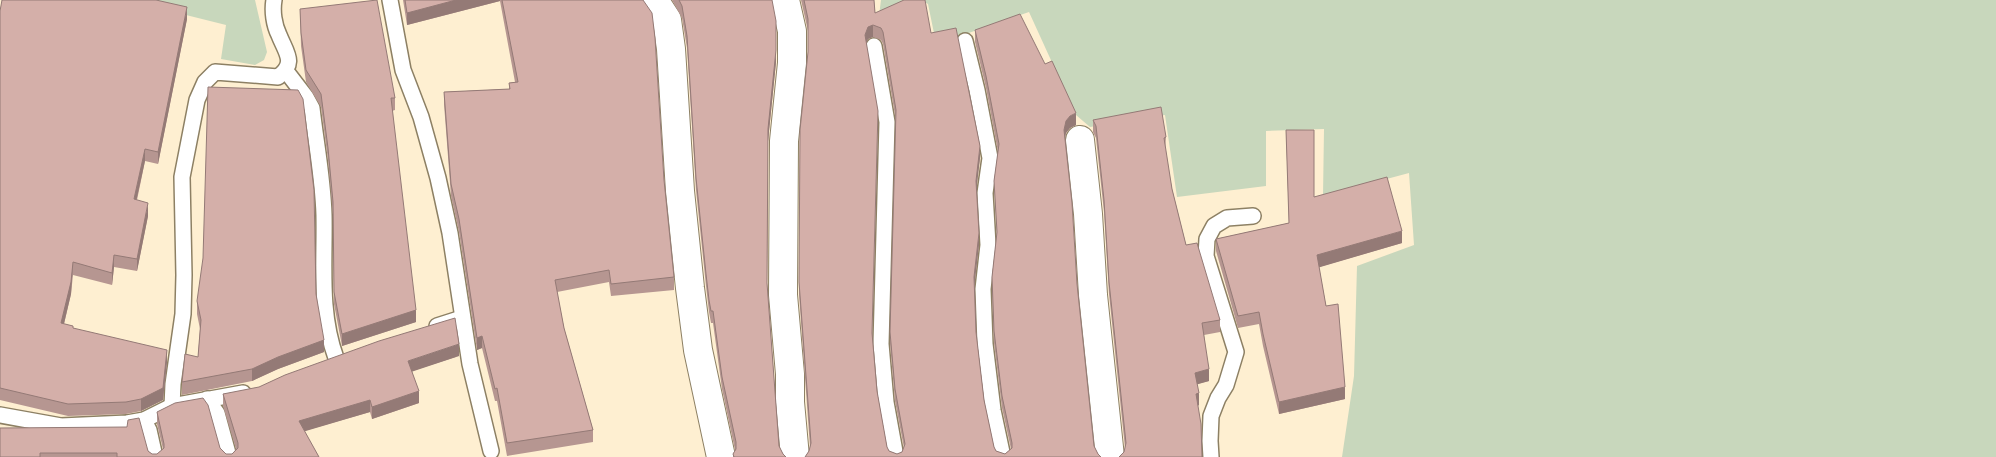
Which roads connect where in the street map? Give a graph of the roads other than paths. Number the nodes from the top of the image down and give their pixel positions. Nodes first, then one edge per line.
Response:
1 (274, 0) edge
2 (390, 0) edge
3 (654, 0) edge
4 (785, 0) edge
5 (965, 41) dead end
6 (874, 46) edge
7 (286, 71) junction
8 (1080, 140) dead end
9 (1253, 216) dead end
10 (462, 318) junction
11 (422, 331) edge
12 (352, 352) edge
13 (336, 358) junction
14 (321, 364) edge
15 (255, 390) edge
16 (207, 399) junction
17 (172, 406) junction
18 (0, 415) edge
19 (144, 420) junction
20 (491, 451) dead end
21 (155, 457) edge
22 (229, 457) edge
23 (721, 457) edge
24 (795, 457) edge
25 (896, 457) edge
26 (1003, 457) edge
27 (1110, 457) edge
28 (1211, 457) edge

1 - 7 lane
2 - 10 lane
3 - 23 street
4 - 24 street
5 - 26 lane
6 - 25 lane
7 - 13 lane
7 - 17 lane
8 - 27 street
9 - 28 lane
10 - 11 lane
10 - 20 lane
12 - 13 lane
13 - 14 lane
15 - 16 lane
16 - 17 lane
16 - 22 lane
17 - 19 lane
18 - 19 lane
19 - 21 lane

